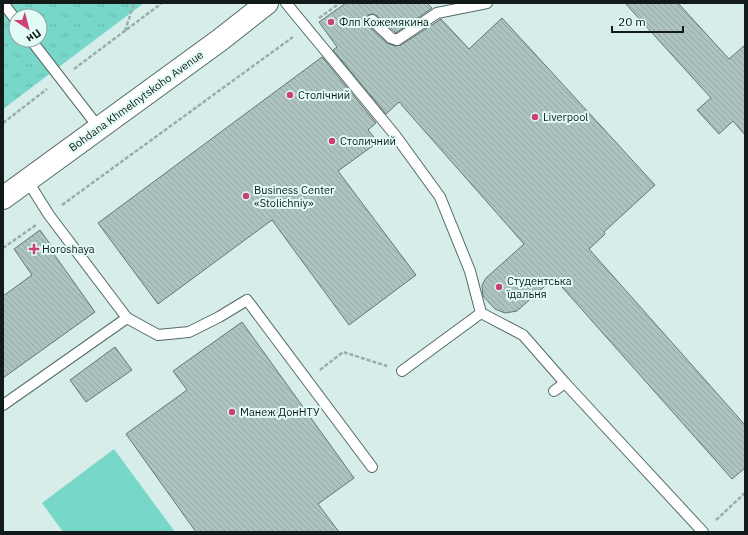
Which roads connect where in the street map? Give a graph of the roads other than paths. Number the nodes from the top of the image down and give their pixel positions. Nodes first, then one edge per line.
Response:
1 (267, 3) edge
2 (286, 3) edge
3 (487, 3) edge
4 (372, 20) dead end
5 (38, 48) edge
6 (99, 128) junction
7 (27, 180) junction
8 (3, 198) edge
9 (481, 313) junction
10 (127, 318) junction
11 (402, 371) road end
12 (565, 383) junction
13 (554, 391) dead end
14 (3, 405) edge
15 (372, 467) dead end
16 (703, 532) edge

1 - 6 main road, Bohdana Khmelnytskoho Avenue
2 - 9 lane
3 - 4 lane
5 - 6 lane
6 - 7 main road, Bohdana Khmelnytskoho Avenue
7 - 8 main road, Bohdana Khmelnytskoho Avenue
7 - 10 lane
9 - 11 lane
9 - 12 lane
10 - 14 lane
10 - 15 lane
12 - 13 lane
12 - 16 lane

